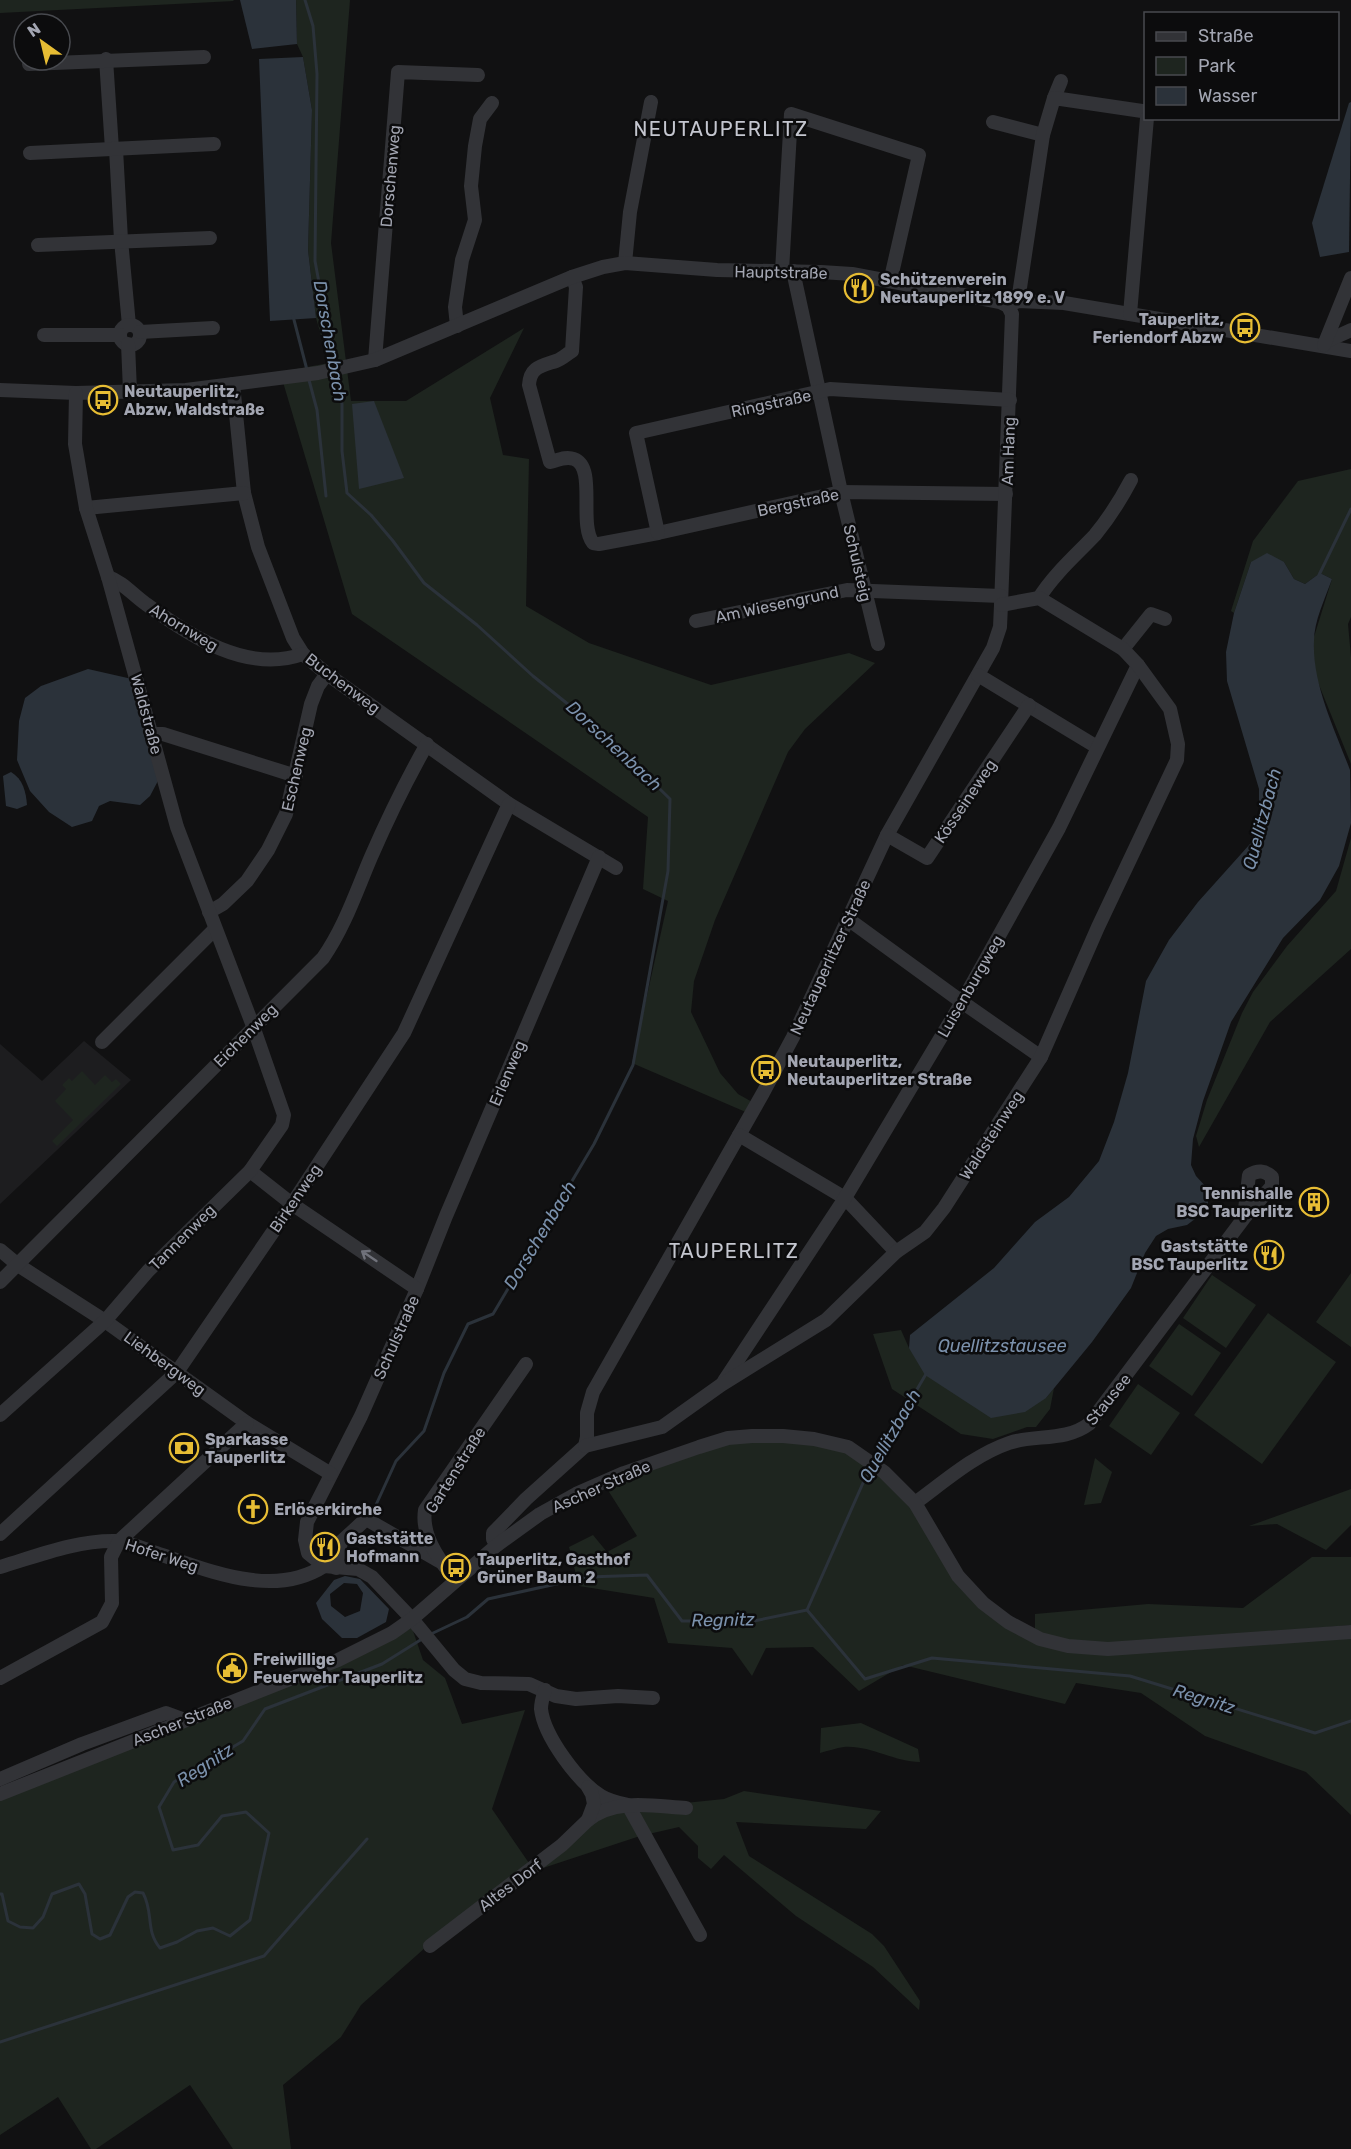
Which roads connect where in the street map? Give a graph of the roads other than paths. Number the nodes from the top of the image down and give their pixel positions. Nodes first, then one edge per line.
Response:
1 (204, 57) dead end
2 (106, 59) junction
3 (72, 61) edge
4 (478, 75) dead end
5 (1060, 81) dead end
6 (1054, 98) junction
7 (651, 102) dead end
8 (492, 103) dead end
9 (1144, 112) edge
10 (1147, 120) edge
11 (993, 122) dead end
12 (1043, 135) junction
13 (214, 144) dead end
14 (114, 149) junction
15 (30, 153) dead end
16 (210, 238) dead end
17 (121, 240) junction
18 (38, 245) dead end
19 (625, 263) junction
20 (788, 271) junction
21 (572, 277) junction
22 (1351, 278) edge
23 (890, 282) junction
24 (1013, 304) junction
25 (1130, 314) junction
26 (457, 326) junction
27 (213, 328) dead end
28 (1351, 330) edge
29 (44, 335) dead end
30 (130, 336) junction
31 (1325, 343) junction
32 (1351, 351) edge
33 (375, 360) junction
34 (233, 384) junction
35 (0, 390) edge
36 (133, 391) junction
37 (76, 393) junction
38 (819, 393) junction
39 (1010, 400) junction
40 (1131, 480) dead end
41 (841, 492) junction
42 (244, 493) junction
43 (1006, 494) junction
44 (86, 508) junction
45 (658, 533) junction
46 (108, 577) junction
47 (864, 590) junction
48 (1039, 598) junction
49 (1001, 601) junction
50 (1165, 619) dead end
51 (696, 621) dead end
52 (878, 644) dead end
53 (1123, 649) junction
54 (303, 654) junction
55 (1138, 665) junction
56 (327, 674) junction
57 (978, 675) junction
58 (1029, 705) junction
59 (153, 734) junction
60 (427, 744) junction
61 (1098, 747) junction
62 (296, 776) junction
63 (509, 804) junction
64 (887, 835) junction
65 (599, 857) junction
66 (616, 868) dead end
67 (209, 912) junction
68 (848, 919) junction
69 (215, 928) junction
70 (962, 1002) junction
71 (253, 1026) junction
72 (102, 1042) dead end
73 (1041, 1057) junction
74 (740, 1134) junction
75 (250, 1171) junction
76 (845, 1198) junction
77 (292, 1204) junction
78 (1244, 1218) dead end
79 (0, 1250) edge
80 (896, 1252) junction
81 (18, 1265) junction
82 (0, 1282) edge
83 (417, 1289) junction
84 (105, 1320) junction
85 (526, 1364) dead end
86 (177, 1372) junction
87 (721, 1385) junction
88 (0, 1415) edge
89 (247, 1423) junction
90 (585, 1446) junction
91 (331, 1474) junction
92 (915, 1503) junction
93 (0, 1534) edge
94 (119, 1541) junction
95 (497, 1545) junction
96 (440, 1561) junction
97 (0, 1567) edge
98 (330, 1567) junction
99 (456, 1580) junction
100 (412, 1619) junction
101 (1351, 1632) edge
102 (0, 1678) edge
103 (545, 1690) junction
104 (653, 1698) dead end
105 (185, 1720) junction
106 (0, 1779) edge
107 (587, 1785) junction
108 (0, 1794) edge
109 (628, 1805) junction
110 (686, 1808) dead end
111 (588, 1820) junction
112 (700, 1935) dead end
113 (430, 1946) dead end

1 - 2 street
2 - 3 street
2 - 14 street
4 - 33 street, Dorschenweg
5 - 6 street, Am Hang
6 - 9 street
6 - 12 street, Am Hang
7 - 19 street
8 - 26 street
10 - 25 street
11 - 12 street
12 - 24 street, Am Hang
13 - 14 street
14 - 15 street
14 - 17 street
16 - 17 street
17 - 18 street
17 - 30 street
19 - 20 street, Hauptstraße
19 - 21 street, Hauptstraße
20 - 23 street, Hauptstraße
20 - 23 street, Schulsteig
20 - 38 street, Schulsteig
21 - 26 street, Hauptstraße
21 - 45 street, Bergstraße
22 - 31 street
23 - 24 street, Hauptstraße
24 - 25 street, Hauptstraße
24 - 39 street, Am Hang
25 - 31 street, Hauptstraße
26 - 33 street, Hauptstraße
27 - 30 street
28 - 31 street
29 - 30 street
30 - 36 street
31 - 32 street, Hauptstraße
33 - 34 street, Hauptstraße
34 - 36 street, Hauptstraße
34 - 42 street, Buchenweg
35 - 37 street, Hauptstraße
36 - 37 street, Hauptstraße
37 - 44 street, Waldstraße
38 - 39 street, Ringstraße
38 - 41 street, Schulsteig
38 - 45 street, Ringstraße
39 - 43 street, Am Hang
40 - 48 street
41 - 43 street, Bergstraße
41 - 45 street, Bergstraße
41 - 47 street, Schulsteig
42 - 44 street
42 - 54 street, Buchenweg
43 - 49 street, Am Hang
44 - 46 street, Waldstraße
46 - 54 street, Ahornweg
46 - 59 street, Waldstraße
47 - 49 street, Am Wiesengrund
47 - 51 street, Am Wiesengrund
47 - 52 street, Schulsteig
48 - 49 street, Am Wiesengrund
48 - 53 street, Waldsteinweg
49 - 57 street, Neutauperlitzer Straße
50 - 53 street
53 - 55 street, Waldsteinweg
54 - 56 street, Buchenweg
55 - 61 street, Luisenburgweg
55 - 73 street, Waldsteinweg
56 - 60 street, Buchenweg
56 - 62 street, Eschenweg
57 - 58 street
57 - 64 street, Neutauperlitzer Straße
58 - 61 street
58 - 64 street, Kösseineweg
59 - 62 street
59 - 67 street, Waldstraße
60 - 63 street, Buchenweg
60 - 71 street, Eichenweg
61 - 70 street, Luisenburgweg
62 - 67 street, Eschenweg
63 - 65 street, Buchenweg
63 - 77 street, Birkenweg
64 - 68 street, Neutauperlitzer Straße
65 - 66 street, Buchenweg
65 - 83 street, Erlenweg
67 - 69 street, Waldstraße
68 - 70 street
68 - 74 street, Neutauperlitzer Straße
69 - 71 street, Waldstraße
69 - 72 street
70 - 73 street
70 - 76 street, Luisenburgweg
71 - 75 street, Tannenweg
71 - 81 street, Eichenweg
73 - 80 street, Waldsteinweg
74 - 76 street
74 - 90 street, Neutauperlitzer Straße
75 - 77 street, Schulstraße
75 - 84 street, Tannenweg
76 - 80 street
76 - 87 street, Luisenburgweg
83 -> 77 street, Schulstraße
77 - 86 street, Birkenweg
78 - 92 street, Stausee
79 - 81 street, Liehbergweg
80 - 87 street, Waldsteinweg
81 - 82 street, Eichenweg
81 - 84 street, Liehbergweg
83 - 91 street, Schulstraße
84 - 86 street, Liehbergweg
84 - 88 street, Tannenweg
85 - 96 street, Gartenstraße
86 - 89 street, Liehbergweg
86 - 93 street, Birkenweg
87 - 90 street, Waldsteinweg
89 - 91 street, Liehbergweg
89 - 94 street
90 - 95 street
91 - 98 street, Schulstraße
92 - 95 street, Ascher Straße
92 - 101 street, Ascher Straße
94 - 97 street, Hofer Weg
94 - 98 street, Hofer Weg
94 - 102 street
95 - 99 street, Ascher Straße
96 - 98 street
96 - 99 street, Gartenstraße
98 - 100 street
99 - 100 street, Ascher Straße
100 - 103 street
100 - 105 street, Ascher Straße
103 - 104 street
103 - 107 street, Altes Dorf
105 - 106 street
105 - 108 street, Ascher Straße
107 - 109 street, Altes Dorf
107 - 111 street
109 - 110 street, Altes Dorf
109 - 111 street, Altes Dorf
109 - 112 street
111 - 113 street, Altes Dorf

